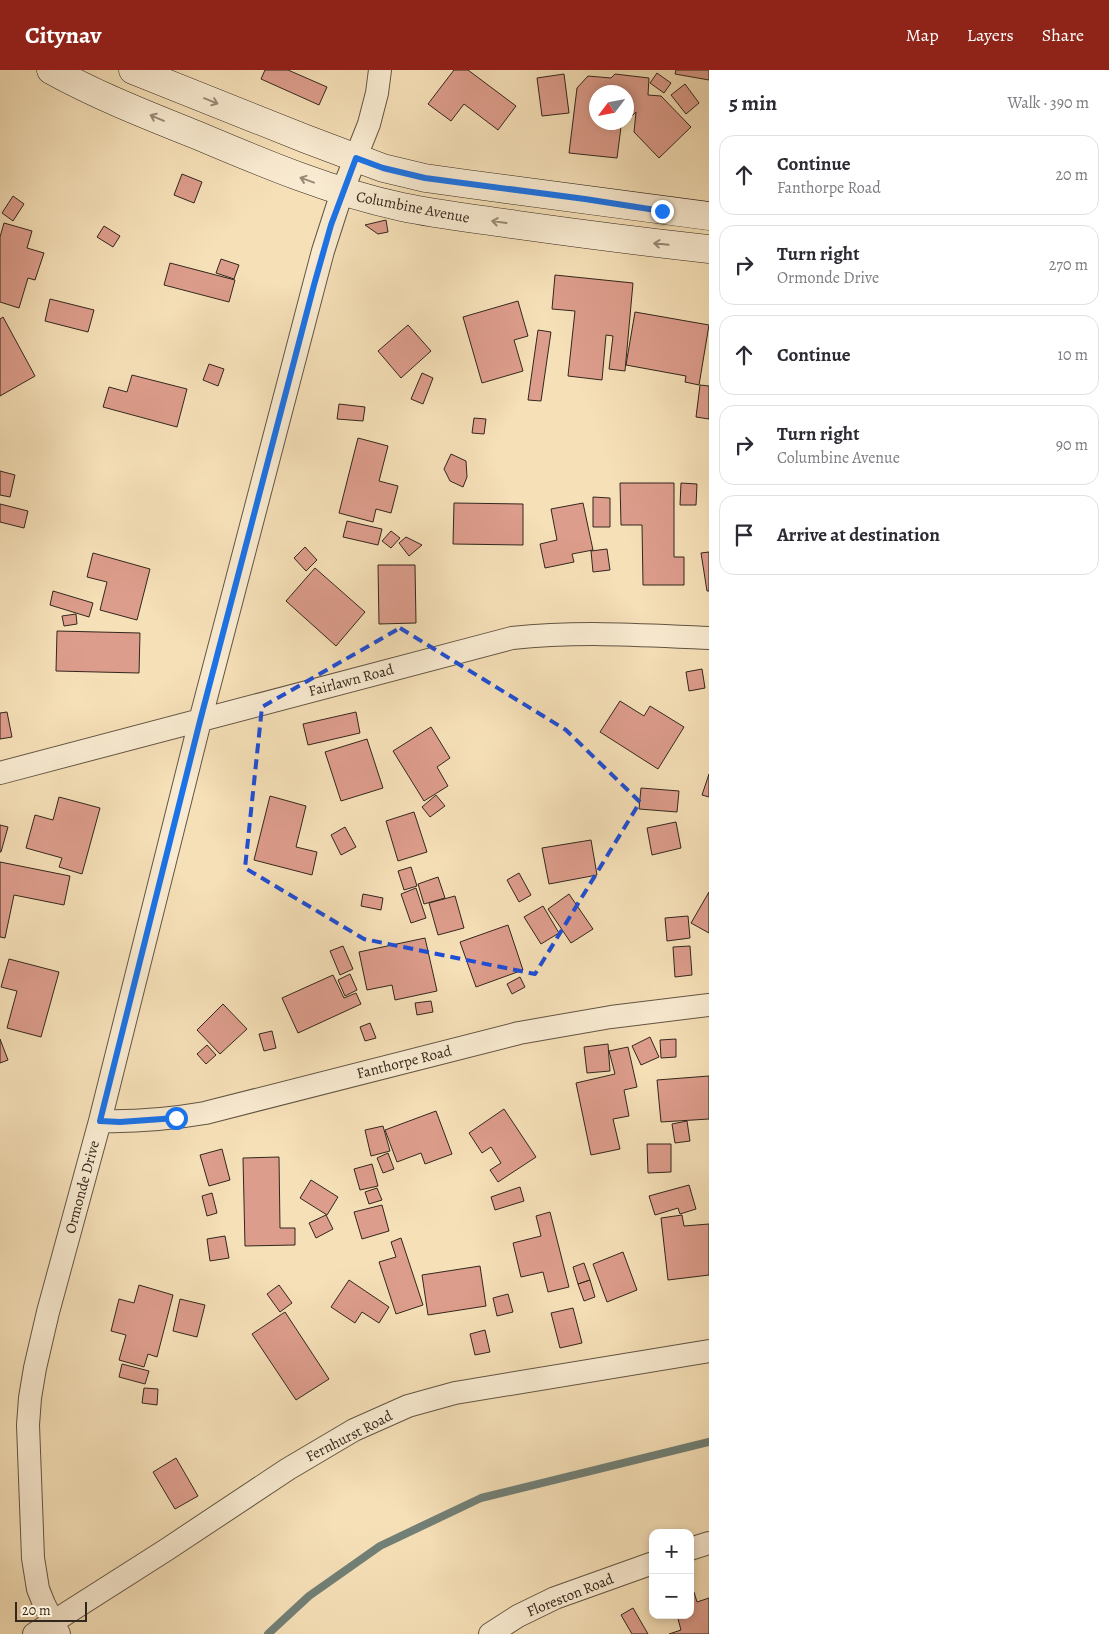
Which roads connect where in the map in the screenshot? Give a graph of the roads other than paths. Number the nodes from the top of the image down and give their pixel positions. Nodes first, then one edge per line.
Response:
1 (51, 70) edge
2 (133, 70) edge
3 (380, 70) edge
4 (356, 158) junction
5 (342, 192) junction
6 (709, 216) edge
7 (709, 249) edge
8 (709, 638) edge
9 (200, 721) junction
10 (0, 773) edge
11 (709, 1005) edge
12 (100, 1121) junction
13 (709, 1351) edge
14 (709, 1542) edge
15 (694, 1548) edge
16 (649, 1564) edge
17 (56, 1628) edge
18 (34, 1634) edge
19 (490, 1634) edge

5 -> 1 main road, Columbine Avenue
2 -> 4 main road, Columbine Avenue
3 - 4 street, Ormonde Drive
4 - 5 street, Ormonde Drive
4 - 6 main road, Columbine Avenue
7 -> 5 main road, Columbine Avenue
5 - 9 street, Ormonde Drive
8 - 9 street, Fairlawn Road
9 - 10 street, Fairlawn Road
9 - 12 street, Ormonde Drive
11 - 12 street, Fanthorpe Road
12 - 17 street, Ormonde Drive
13 - 17 street, Fernhurst Road
14 - 15 street
16 - 19 street, Floreston Road
17 - 18 street, Fernhurst Road

